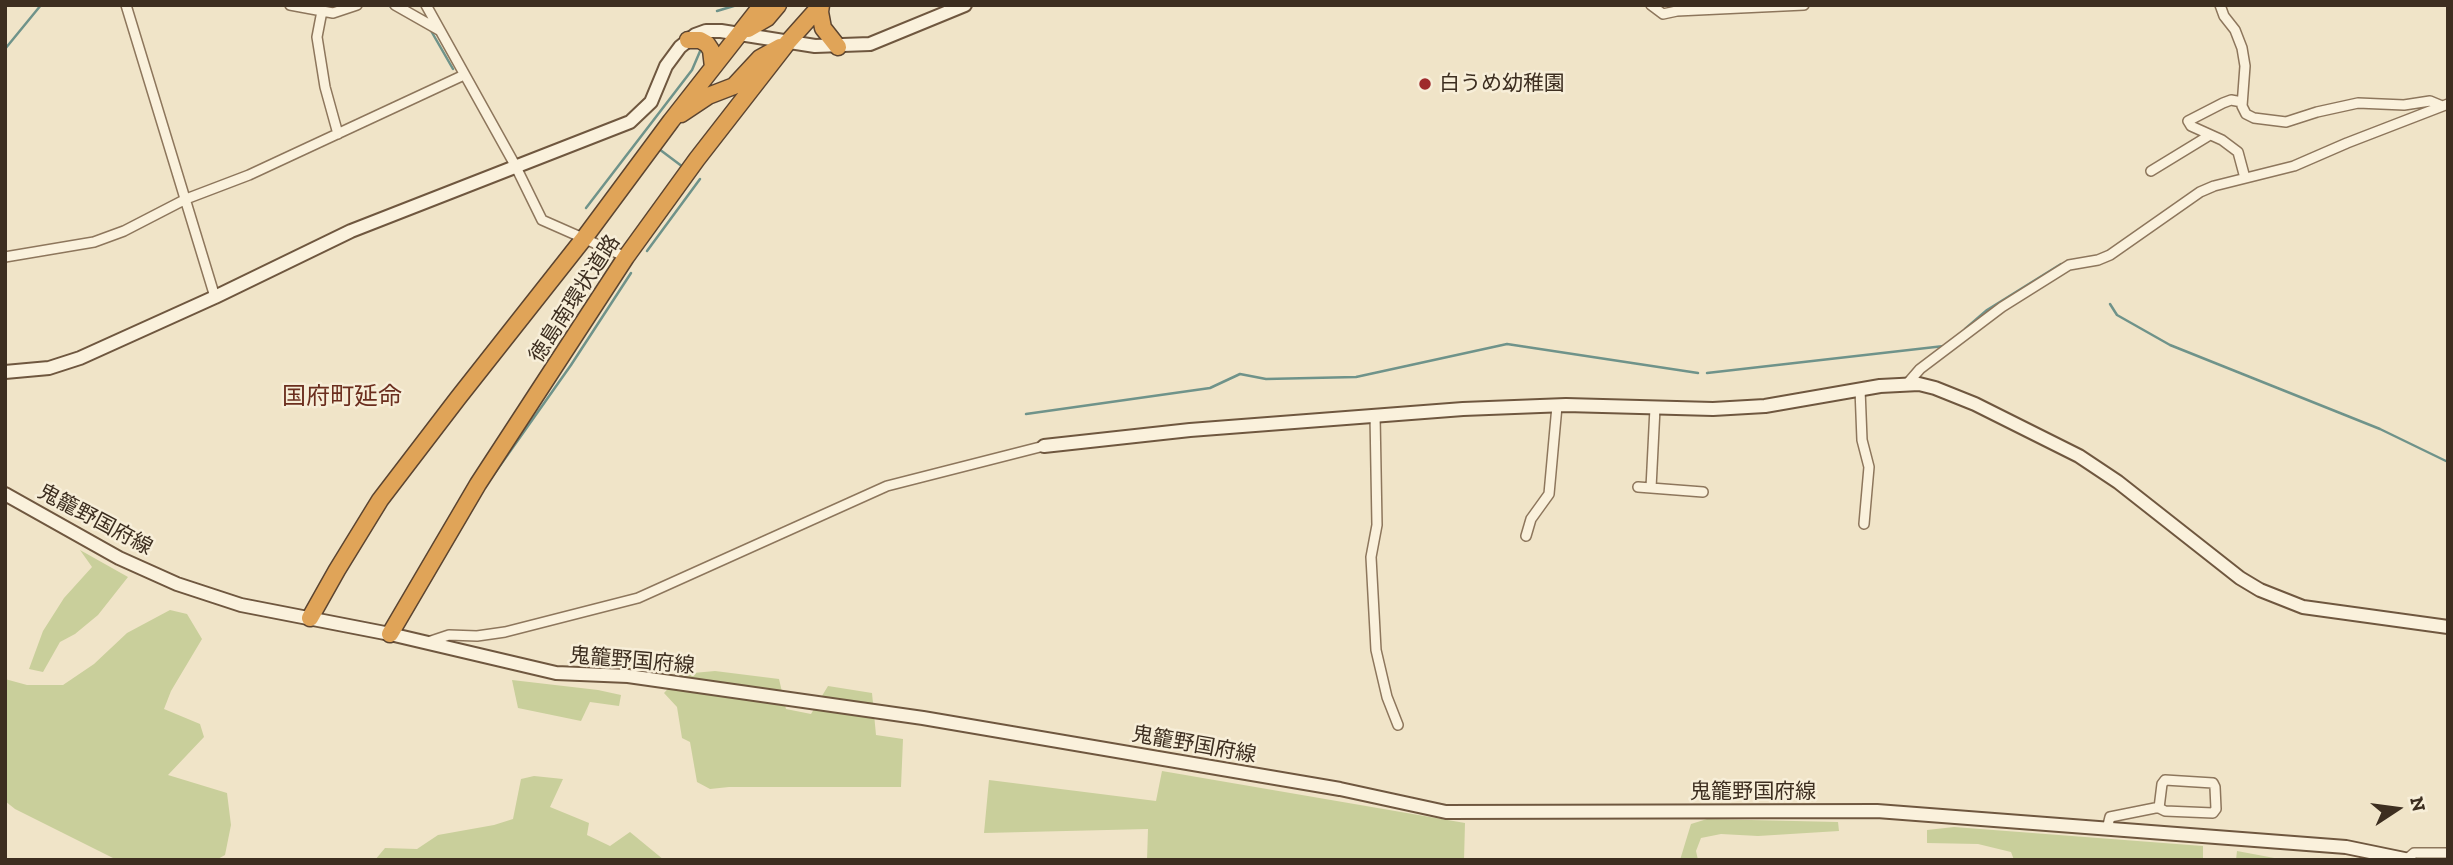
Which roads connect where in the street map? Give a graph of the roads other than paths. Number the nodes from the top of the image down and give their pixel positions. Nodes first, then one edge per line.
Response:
1 (126, 5) edge
2 (289, 5) edge
3 (357, 5) edge
4 (395, 5) edge
5 (426, 5) edge
6 (762, 5) edge
7 (778, 5) edge
8 (821, 5) edge
9 (965, 5) edge
10 (1651, 5) edge
11 (1804, 5) edge
12 (2220, 5) edge
13 (322, 11) junction
14 (439, 30) junction
15 (740, 34) junction
16 (688, 40) junction
17 (788, 42) junction
18 (838, 47) junction
19 (713, 67) junction
20 (464, 75) junction
21 (2242, 102) junction
22 (2445, 105) edge
23 (671, 121) junction
24 (338, 134) junction
25 (2210, 135) junction
26 (515, 165) junction
27 (2151, 172) dead end
28 (2245, 178) junction
29 (186, 200) junction
30 (585, 237) junction
31 (5, 257) edge
32 (626, 257) junction
33 (215, 297) junction
34 (5, 372) edge
35 (1907, 384) junction
36 (1860, 389) junction
37 (1557, 406) junction
38 (1655, 408) junction
39 (1375, 415) junction
40 (1044, 446) joint
41 (1638, 487) dead end
42 (1651, 488) junction
43 (1703, 492) dead end
44 (5, 494) edge
45 (1864, 524) dead end
46 (1526, 536) dead end
47 (310, 618) junction
48 (2448, 627) edge
49 (390, 634) junction
50 (426, 642) junction
51 (1398, 726) dead end
52 (2159, 808) junction
53 (2107, 829) junction
54 (2448, 853) edge
55 (2408, 860) edge

1 - 29 street
2 - 13 street
3 - 13 street
4 - 14 street
5 - 14 street
6 - 15 highway, 徳島南環状道路
7 - 15 highway
8 - 17 highway, 徳島南環状道路
8 - 18 highway
9 - 18 street
10 - 11 street
12 - 21 street
13 - 24 street
14 - 20 street
15 - 16 street
15 - 17 street
15 - 19 highway, 徳島南環状道路
16 - 19 highway
16 - 26 street
17 - 18 street
17 - 23 highway
17 - 32 highway, 徳島南環状道路
19 - 23 highway, 徳島南環状道路
20 - 24 street
20 - 26 street
21 - 22 street
21 - 25 street
22 - 28 street
23 - 30 highway, 徳島南環状道路
24 - 29 street
25 - 27 street
25 - 28 street
26 - 30 street
26 - 33 street
28 - 35 street
29 - 31 street
29 - 33 street
30 - 32 street
30 - 47 highway, 徳島南環状道路
32 - 49 highway, 徳島南環状道路
33 - 34 street
35 - 36 street
35 - 48 street
36 - 38 street
36 - 45 street
37 - 38 street
37 - 39 street
37 - 46 street
38 - 42 street
39 - 40 street
39 - 51 street
40 - 50 street
41 - 42 street
42 - 43 street
44 - 47 street, 鬼籠野国府線
47 - 49 street, 鬼籠野国府線
49 - 50 street, 鬼籠野国府線
50 - 53 street, 鬼籠野国府線
52 - 52 street
52 - 53 street
53 - 55 street, 鬼籠野国府線
54 - 55 street

